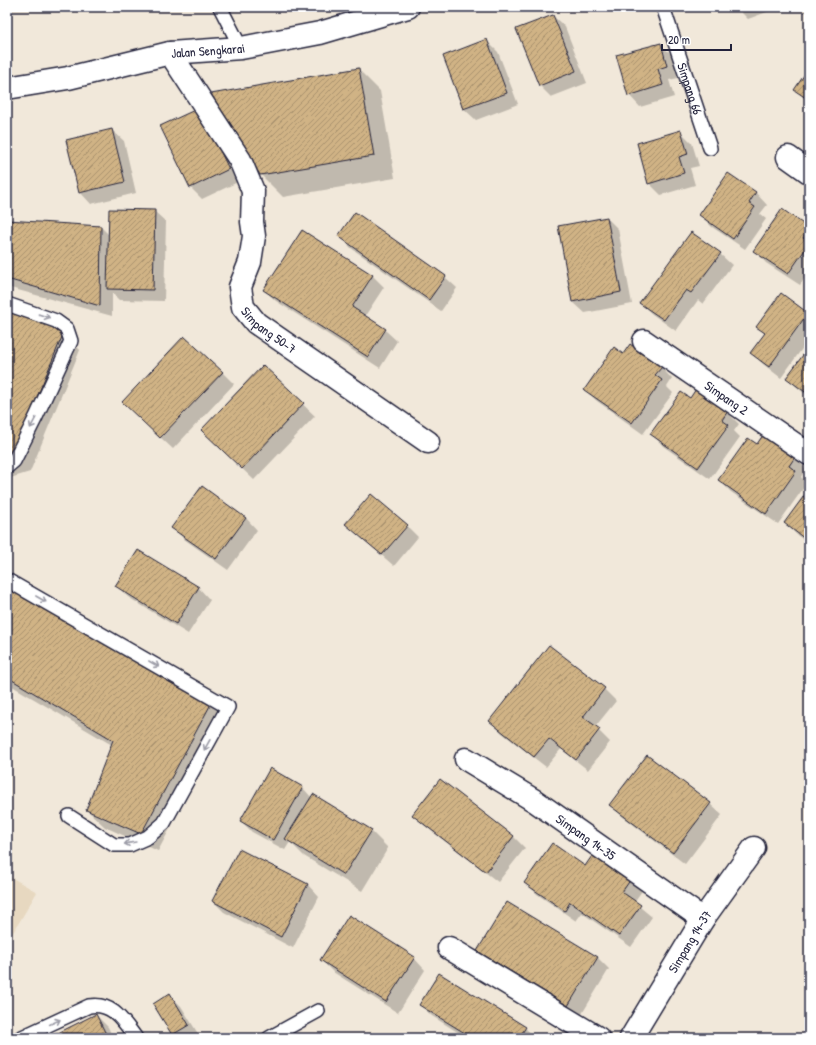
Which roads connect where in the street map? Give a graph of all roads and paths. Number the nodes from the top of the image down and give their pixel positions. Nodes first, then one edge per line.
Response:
1 (220, 7) edge
2 (408, 7) edge
3 (663, 7) edge
4 (241, 48) junction
5 (170, 54) junction
6 (7, 88) edge
7 (710, 148) dead end
8 (788, 158) dead end
9 (809, 172) edge
10 (7, 304) edge
11 (644, 341) dead end
12 (428, 442) dead end
13 (809, 454) edge
14 (7, 467) edge
15 (7, 580) edge
16 (466, 760) dead end
17 (69, 816) dead end
18 (754, 848) dead end
19 (703, 920) junction
20 (449, 948) dead end
21 (318, 1011) dead end
22 (20, 1038) edge
23 (136, 1038) edge
24 (269, 1038) edge
25 (598, 1038) edge
26 (631, 1038) edge

1 - 4 lane
2 - 4 street, Jalan Sengkarai
3 - 7 lane, Simpang 66
4 - 5 street, Jalan Sengkarai
5 - 6 street, Jalan Sengkarai
5 - 12 street, Simpang 50-7
8 - 9 street
10 -> 14 lane
11 - 13 street, Simpang 2
15 -> 17 lane
16 - 19 street, Simpang 14-35
18 - 19 street, Simpang 14-37
19 - 26 street, Simpang 14-37
20 - 25 street
21 - 24 lane
22 -> 23 lane

